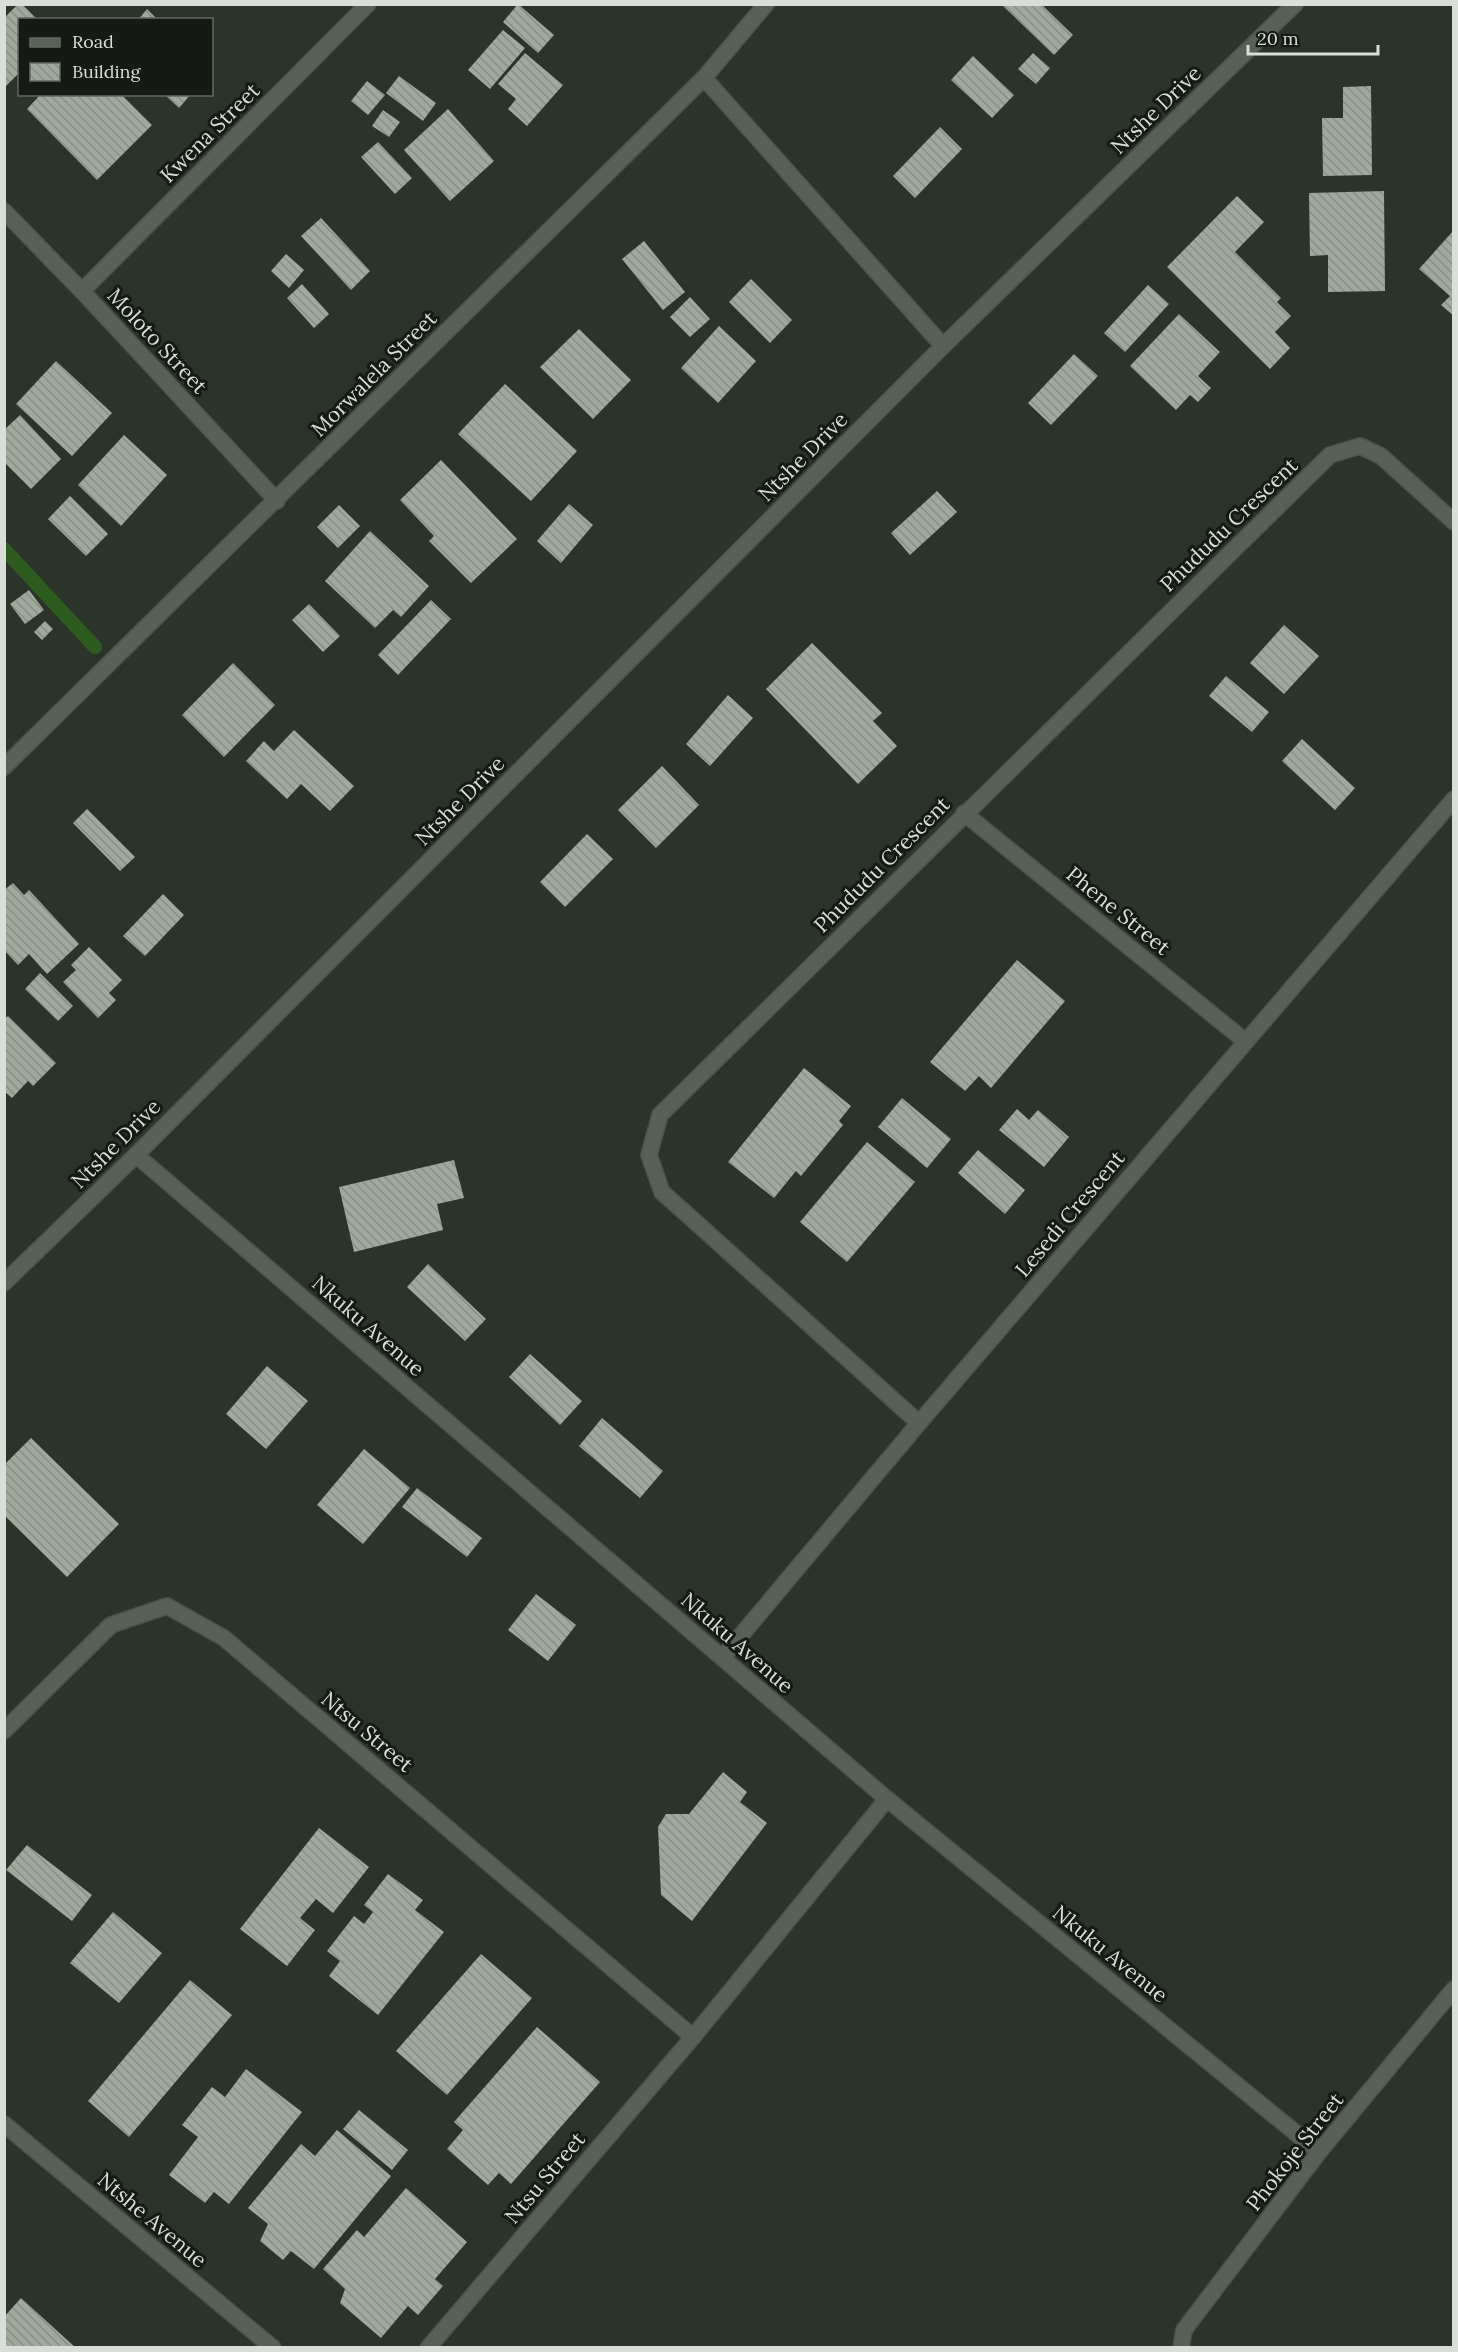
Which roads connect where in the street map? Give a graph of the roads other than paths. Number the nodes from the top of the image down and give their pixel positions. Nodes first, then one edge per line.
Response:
1 (368, 4) edge
2 (766, 4) edge
3 (1294, 4) edge
4 (704, 78) junction
5 (4, 211) edge
6 (82, 291) junction
7 (943, 346) junction
8 (277, 501) junction
9 (1454, 522) edge
10 (4, 767) edge
11 (1454, 800) edge
12 (964, 813) junction
13 (1245, 1041) junction
14 (136, 1155) junction
15 (4, 1283) edge
16 (919, 1423) junction
17 (722, 1658) junction
18 (4, 1731) edge
19 (887, 1799) junction
20 (1454, 1989) edge
21 (693, 2037) junction
22 (4, 2124) edge
23 (1319, 2152) junction
24 (273, 2348) edge
25 (428, 2348) edge
26 (1181, 2348) edge

1 - 6 street, Kwena Street
2 - 4 street, Morwalela Street
3 - 7 street, Ntshe Drive
4 - 7 street
4 - 8 street, Morwalela Street
5 - 6 street, Moloto Street
6 - 8 street, Moloto Street
7 - 14 street, Ntshe Drive
8 - 10 street, Morwalela Street
9 - 12 street, Phududu Crescent
11 - 13 street, Lesedi Crescent
12 - 13 street, Phene Street
12 - 16 street, Phududu Crescent
13 - 16 street, Lesedi Crescent
14 - 15 street, Ntshe Drive
14 - 17 street, Nkuku Avenue
16 - 17 street, Lesedi Crescent
17 - 19 street, Nkuku Avenue
18 - 21 street, Ntsu Street
19 - 21 street, Ntsu Street
19 - 23 street, Nkuku Avenue
20 - 23 street, Phokoje Street
21 - 25 street, Ntsu Street
22 - 24 street, Ntshe Avenue
23 - 26 street, Phokoje Street

